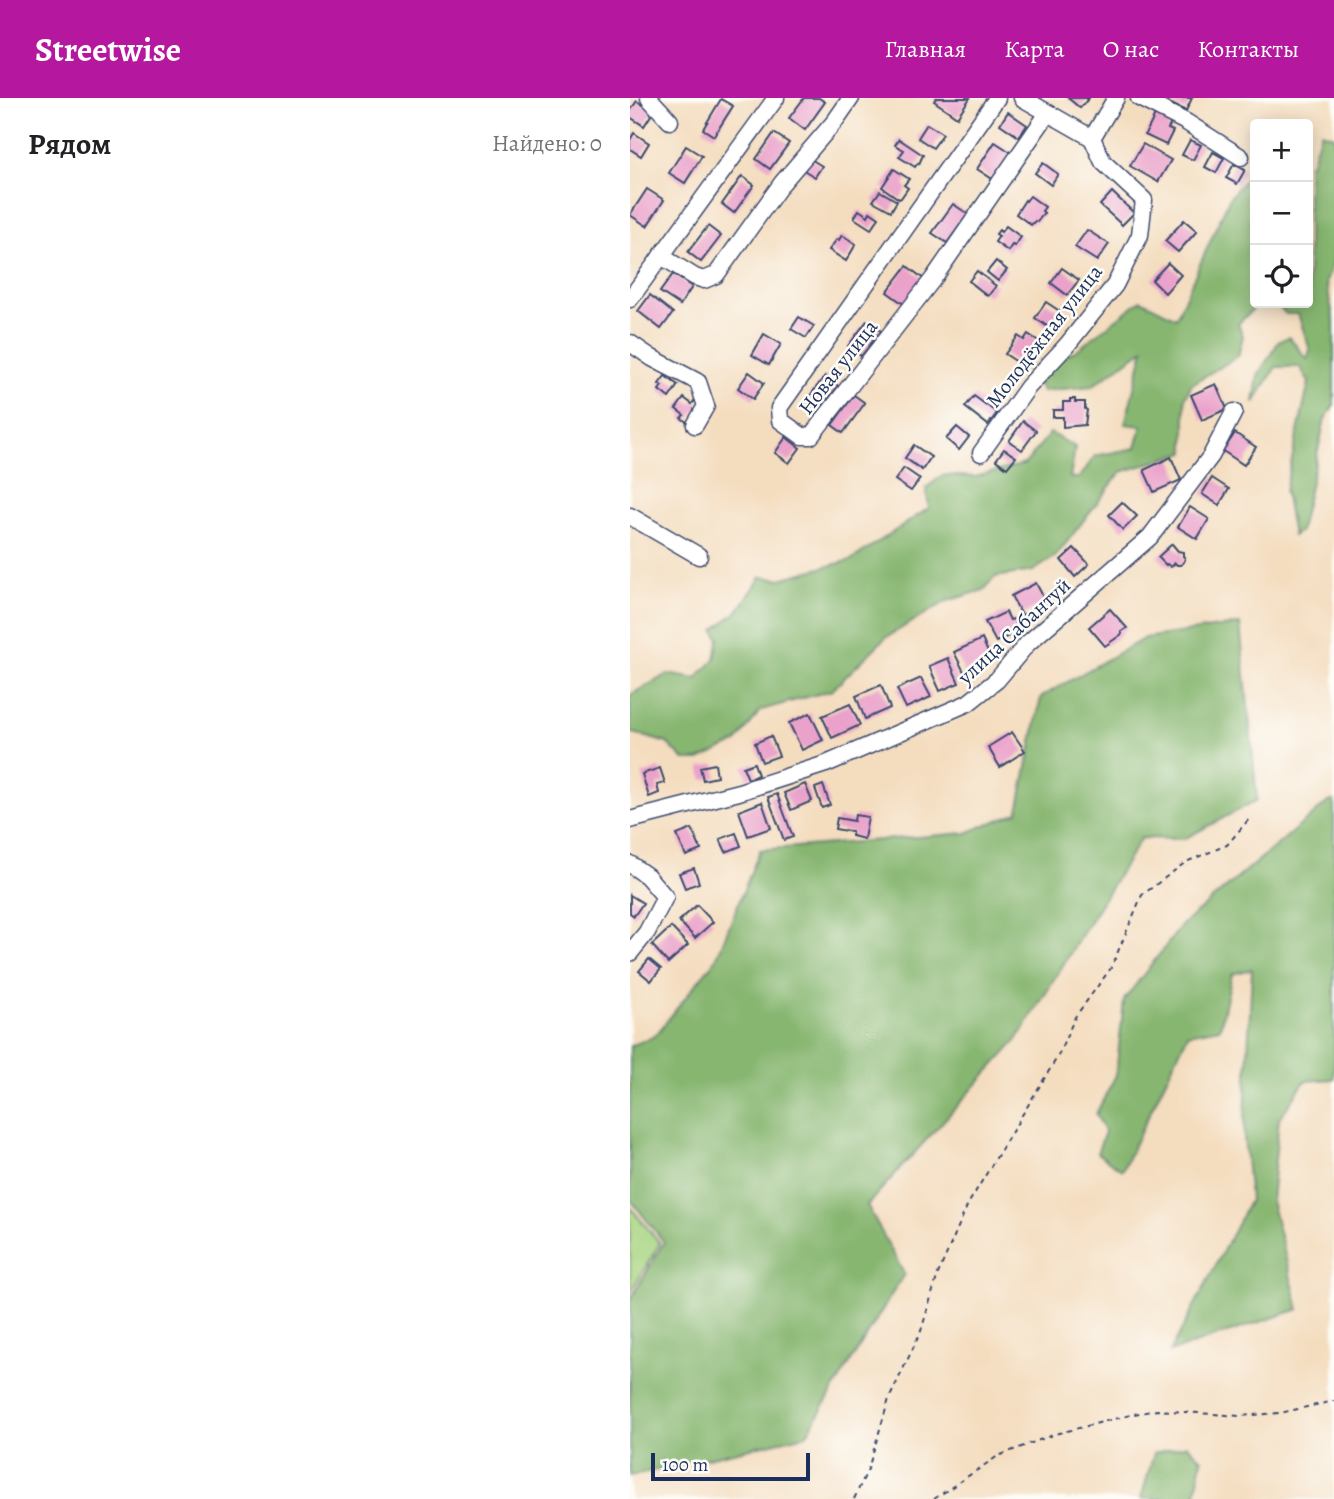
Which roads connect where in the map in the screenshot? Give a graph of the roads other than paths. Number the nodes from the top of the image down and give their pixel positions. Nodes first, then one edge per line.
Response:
1 (649, 98) edge
2 (776, 98) edge
3 (851, 98) edge
4 (997, 98) edge
5 (1022, 98) edge
6 (1116, 98) edge
7 (1139, 98) edge
8 (1048, 113) junction
9 (670, 121) dead end
10 (1092, 138) junction
11 (1241, 157) dead end
12 (661, 256) junction
13 (630, 299) edge
14 (630, 343) edge
15 (1234, 412) dead end
16 (695, 425) dead end
17 (981, 453) dead end
18 (630, 516) edge
19 (699, 556) dead end
20 (630, 820) edge
21 (630, 864) edge
22 (630, 953) edge

1 - 9 street
2 - 12 street
3 - 12 street
4 - 8 street, Новая улица
5 - 8 street
6 - 10 street
7 - 11 street
8 - 10 street
10 - 17 street, Молодёжная улица
12 - 13 street
14 - 16 street
15 - 20 street, улица Сабантуй
18 - 19 street
21 - 22 street

